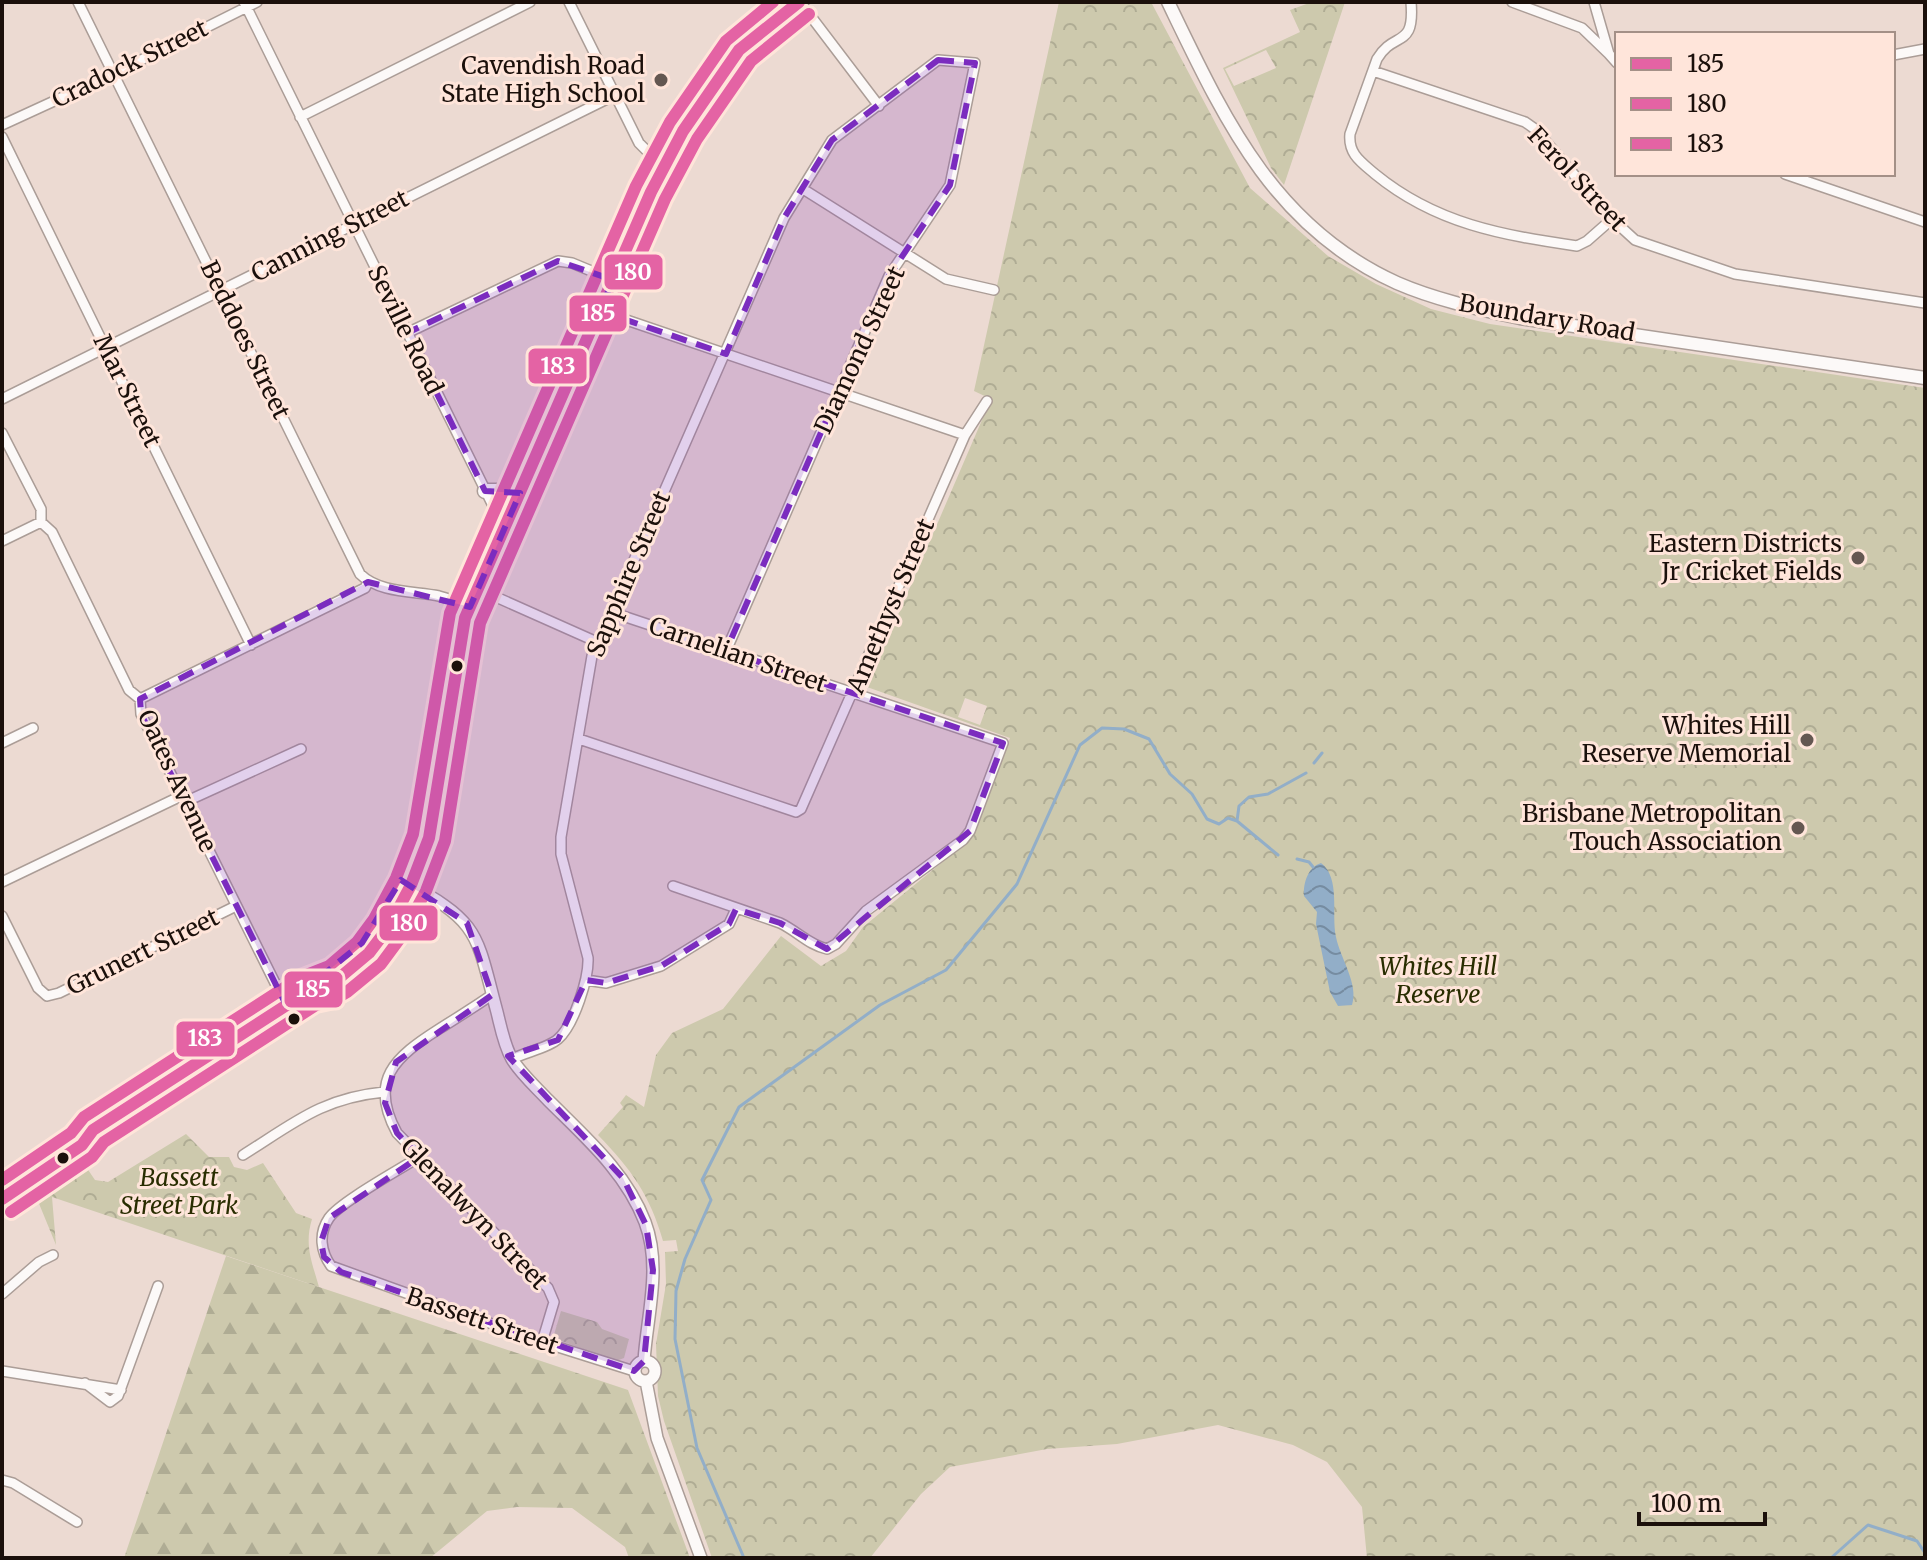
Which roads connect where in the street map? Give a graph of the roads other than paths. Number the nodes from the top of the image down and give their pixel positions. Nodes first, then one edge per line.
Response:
1 (78, 2) edge
2 (257, 2) edge
3 (530, 2) edge
4 (569, 2) edge
5 (800, 2) edge
6 (1168, 2) edge
7 (1411, 2) edge
8 (1512, 2) edge
9 (1594, 2) edge
10 (245, 4) edge
11 (1925, 49) edge
12 (1609, 54) junction
13 (1895, 55) edge
14 (1615, 61) edge
15 (1373, 71) junction
16 (113, 74) junction
17 (615, 95) junction
18 (879, 106) junction
19 (300, 117) junction
20 (2, 125) edge
21 (2, 137) edge
22 (666, 162) junction
23 (1791, 176) edge
24 (803, 189) junction
25 (1924, 218) edge
26 (1612, 219) junction
27 (353, 225) junction
28 (905, 253) junction
29 (613, 280) junction
30 (994, 290) dead end
31 (220, 291) junction
32 (1925, 303) edge
33 (600, 311) junction
34 (407, 333) junction
35 (105, 348) junction
36 (725, 353) junction
37 (1925, 378) edge
38 (840, 392) junction
39 (2, 399) edge
40 (987, 401) dead end
41 (2, 433) edge
42 (965, 435) junction
43 (485, 491) junction
44 (521, 491) junction
45 (41, 522) junction
46 (504, 528) junction
47 (2, 541) edge
48 (368, 582) junction
49 (478, 589) junction
50 (470, 607) junction
51 (611, 612) junction
52 (597, 642) junction
53 (251, 645) junction
54 (726, 651) junction
55 (853, 694) junction
56 (140, 699) junction
57 (33, 728) dead end
58 (579, 739) junction
59 (2, 743) edge
60 (301, 749) dead end
61 (183, 799) junction
62 (2, 882) edge
63 (406, 882) junction
64 (673, 886) dead end
65 (236, 906) junction
66 (736, 909) junction
67 (2, 916) edge
68 (586, 980) junction
69 (492, 995) junction
70 (286, 1005) junction
71 (512, 1059) junction
72 (384, 1092) junction
73 (243, 1155) dead end
74 (419, 1157) junction
75 (5, 1187) edge
76 (53, 1255) dead end
77 (158, 1286) dead end
78 (2, 1294) edge
79 (542, 1342) junction
80 (644, 1361) junction
81 (2, 1371) edge
82 (634, 1371) junction
83 (646, 1381) junction
84 (2, 1480) edge
85 (77, 1522) dead end
86 (701, 1558) edge

1 - 16 street, Beddoes Street
2 - 10 street, Cradock Street
3 - 19 street
4 - 17 street
5 - 18 street
5 - 22 main road
6 - 37 main road, Boundary Road
7 - 15 street
8 - 12 street
9 - 12 street
10 - 16 street, Cradock Street
10 - 19 street, Seville Road
11 - 13 street
12 - 14 street
15 - 26 street, Ferol Street
15 - 26 street
16 - 20 street, Cradock Street
16 - 31 street, Beddoes Street
17 - 22 street
17 - 27 street, Canning Street
18 - 24 street, Sapphire Street
18 - 28 street, Diamond Street
19 - 27 street, Seville Road
21 - 35 street, Mar Street
22 - 29 main road
23 - 25 street
24 - 28 street
24 - 36 street, Sapphire Street
26 - 32 street, Ferol Street
27 - 31 street, Canning Street
27 - 34 street, Seville Road
28 - 30 street
28 - 38 street, Diamond Street
29 - 33 main road
29 - 34 street
31 - 35 street, Canning Street
31 - 48 street, Beddoes Street
33 - 36 street
33 - 44 main road
34 - 43 street, Seville Road
35 - 39 street, Canning Street
35 - 53 street, Mar Street
36 - 38 street
36 - 51 street, Sapphire Street
38 - 42 street
38 - 54 street, Diamond Street
40 - 42 street, Amethyst Street
41 - 45 street, Oates Avenue
42 - 55 street, Amethyst Street
43 - 44 main road
43 - 46 street, Seville Road
44 - 46 main road
45 - 47 street
45 - 56 street, Oates Avenue
46 - 49 main road
48 - 50 street
48 - 53 street
49 - 50 main road
49 - 52 street
50 - 63 main road
51 - 52 street, Sapphire Street
51 - 54 street, Carnelian Street
52 - 58 street, Sapphire Street
53 - 56 street
54 - 55 street, Carnelian Street
55 - 58 street, Amethyst Street
55 - 66 street, Carnelian Street
56 - 61 street, Oates Avenue
57 - 59 street
58 - 68 street, Sapphire Street
60 - 61 street
61 - 62 street
61 - 65 street, Oates Avenue
63 - 69 street
63 - 70 main road
64 - 66 street
65 - 67 street, Grunert Street
65 - 70 street, Oates Avenue
66 - 68 street
68 - 71 street, Sapphire Street
69 - 71 street
69 - 72 street
70 - 75 main road
71 - 80 street
72 - 73 street
72 - 74 street, Glenalwyn Street
74 - 79 street, Glenalwyn Street
74 - 79 street, Bassett Street
76 - 78 street
77 - 81 street
79 - 82 street, Bassett Street
80 - 82 street
80 - 83 street
82 - 83 street
83 - 86 street
84 - 85 street

